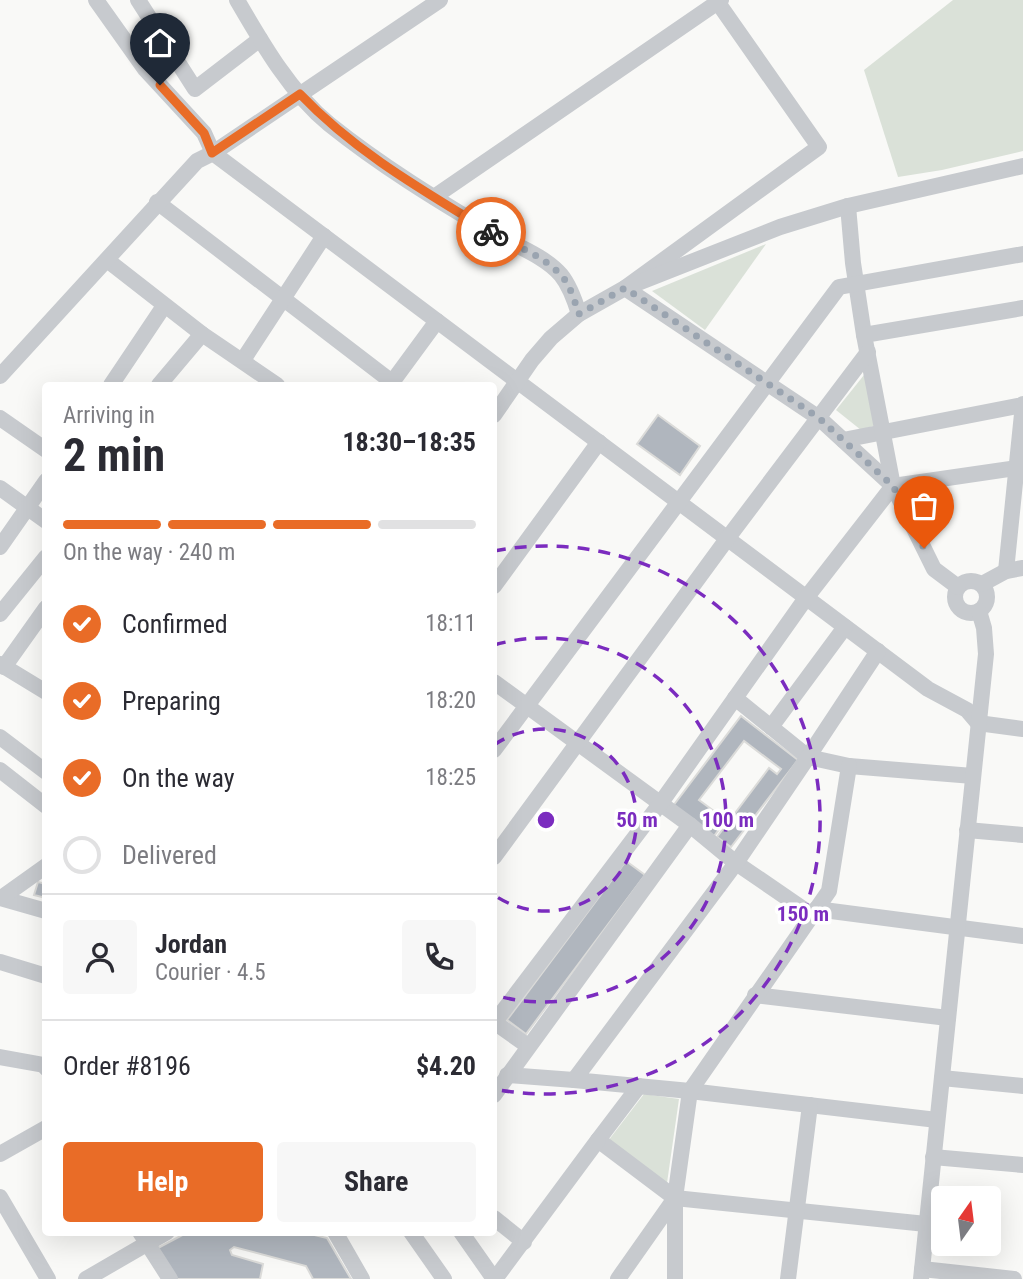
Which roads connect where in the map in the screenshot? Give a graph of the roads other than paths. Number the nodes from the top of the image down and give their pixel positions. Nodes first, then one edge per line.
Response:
1 (96, 0) edge
2 (138, 0) edge
3 (237, 0) edge
4 (440, 0) edge
5 (718, 1) edge
6 (260, 40) junction
7 (300, 94) junction
8 (212, 153) junction
9 (1023, 166) edge
10 (434, 197) junction
11 (157, 202) junction
12 (848, 206) junction
13 (324, 236) junction
14 (1023, 254) edge
15 (107, 260) junction
16 (856, 282) junction
17 (625, 288) junction
18 (283, 298) junction
19 (164, 306) junction
20 (1023, 309) edge
21 (579, 314) junction
22 (437, 321) junction
23 (202, 334) junction
24 (864, 335) junction
25 (868, 352) junction
26 (243, 360) junction
27 (0, 376) edge
28 (113, 382) edge
29 (162, 382) edge
30 (273, 382) edge
31 (388, 382) edge
32 (392, 382) edge
33 (518, 382) junction
34 (767, 382) junction
35 (1023, 405) edge
36 (497, 411) edge
37 (0, 418) edge
38 (819, 418) junction
39 (884, 431) junction
40 (843, 440) junction
41 (599, 442) junction
42 (42, 447) edge
43 (1020, 468) edge
44 (893, 486) junction
45 (42, 487) edge
46 (0, 488) edge
47 (678, 502) junction
48 (27, 508) junction
49 (42, 518) edge
50 (727, 539) junction
51 (0, 547) edge
52 (42, 562) edge
53 (1023, 568) edge
54 (1006, 571) junction
55 (497, 582) edge
56 (982, 584) junction
57 (957, 587) junction
58 (806, 598) junction
59 (979, 611) junction
60 (42, 613) edge
61 (0, 614) edge
62 (845, 627) junction
63 (878, 652) junction
64 (2, 665) edge
65 (497, 684) edge
66 (42, 690) edge
67 (735, 698) junction
68 (526, 706) junction
69 (978, 723) junction
70 (771, 727) junction
71 (1023, 729) edge
72 (0, 737) edge
73 (577, 743) junction
74 (497, 746) edge
75 (808, 757) junction
76 (849, 766) junction
77 (42, 769) edge
78 (0, 770) edge
79 (973, 776) junction
80 (42, 803) edge
81 (660, 804) junction
82 (690, 825) junction
83 (967, 830) junction
84 (1023, 835) edge
85 (497, 853) edge
86 (736, 863) junction
87 (42, 869) edge
88 (1, 898) edge
89 (42, 910) edge
90 (814, 912) junction
91 (957, 928) junction
92 (1023, 936) edge
93 (0, 962) edge
94 (42, 975) edge
95 (755, 995) junction
96 (497, 1018) edge
97 (948, 1018) junction
98 (497, 1024) edge
99 (528, 1046) junction
100 (0, 1057) edge
101 (42, 1065) edge
102 (508, 1075) junction
103 (942, 1078) junction
104 (574, 1080) junction
105 (639, 1086) junction
106 (1023, 1086) edge
107 (690, 1091) junction
108 (497, 1092) edge
109 (810, 1105) junction
110 (937, 1120) junction
111 (42, 1130) edge
112 (598, 1140) junction
113 (0, 1154) edge
114 (933, 1157) junction
115 (1023, 1165) edge
116 (0, 1197) edge
117 (675, 1198) junction
118 (796, 1210) junction
119 (497, 1220) edge
120 (926, 1224) junction
121 (7, 1225) edge
122 (344, 1236) edge
123 (411, 1236) edge
124 (464, 1236) edge
125 (144, 1238) edge
126 (524, 1242) junction
127 (921, 1274) edge
128 (437, 1277) edge
129 (48, 1279) edge
130 (86, 1279) edge
131 (170, 1279) edge
132 (362, 1279) edge
133 (494, 1279) edge
134 (618, 1279) edge
135 (675, 1279) edge
136 (788, 1279) edge
137 (1014, 1279) edge

1 - 8 street
2 - 6 street
3 - 6 street
4 - 7 street
5 - 10 street
5 - 17 street
6 - 7 street
7 - 8 street
7 - 10 street
8 - 11 street
8 - 13 street
9 - 12 street
10 - 21 street
11 - 15 street
11 - 18 street
12 - 16 street
12 - 17 street
13 - 18 street
13 - 22 street
14 - 16 street
15 - 19 street
15 - 27 street
16 - 24 street
16 - 34 street
17 - 21 street
17 - 34 street
18 - 26 street
18 - 31 street
19 - 23 street
19 - 28 street
20 - 24 street
21 - 33 street
22 - 32 street
22 - 33 street
23 - 26 street
23 - 29 street
24 - 25 street
25 - 38 street
25 - 39 street
26 - 30 street
33 - 36 street
33 - 41 street
34 - 38 street
34 - 47 street
35 - 39 street
35 - 43 street
37 - 42 street
38 - 40 street
38 - 50 street
39 - 40 street
39 - 44 street
40 - 44 street
41 - 47 street
41 - 55 street
43 - 44 street
43 - 54 street
44 - 57 street
44 - 58 street
45 - 48 street
46 - 48 street
47 - 50 street
47 - 68 street
48 - 49 street
48 - 51 street
50 - 58 street
50 - 73 street
52 - 61 street
53 - 54 street
54 - 56 street
56 - 57 street
56 - 59 street
57 - 59 street
58 - 62 street
58 - 67 street
59 - 69 street
60 - 64 street
62 - 63 street
62 - 70 street
63 - 69 street
63 - 75 street
64 - 66 street
65 - 68 street
67 - 70 street
67 - 81 street
68 - 73 street
68 - 74 street
69 - 71 street
69 - 79 street
70 - 75 street
72 - 77 street
73 - 81 street
73 - 85 street
75 - 76 street
75 - 86 street
76 - 79 street
76 - 90 street
78 - 80 street
79 - 83 street
81 - 82 street
81 - 96 street
82 - 86 street
82 - 99 street
83 - 84 street
83 - 91 street
86 - 90 street
86 - 104 street
87 - 88 street
88 - 89 street
90 - 91 street
90 - 95 street
91 - 92 street
91 - 97 street
93 - 94 street
95 - 97 street
95 - 107 street
97 - 103 street
98 - 99 street
99 - 102 street
100 - 101 street
102 - 104 street
102 - 108 street
103 - 106 street
103 - 110 street
104 - 105 street
105 - 107 street
105 - 112 street
107 - 109 street
107 - 117 street
109 - 110 street
109 - 118 street
110 - 114 street
111 - 113 street
112 - 117 street
112 - 126 street
114 - 115 street
114 - 120 street
116 - 121 street
117 - 118 street
117 - 134 street
117 - 135 street
118 - 120 street
118 - 136 street
119 - 126 street
120 - 127 street
121 - 129 street
122 - 132 street
123 - 128 street
124 - 133 street
125 - 130 street
125 - 131 street
126 - 133 street
127 - 137 street

